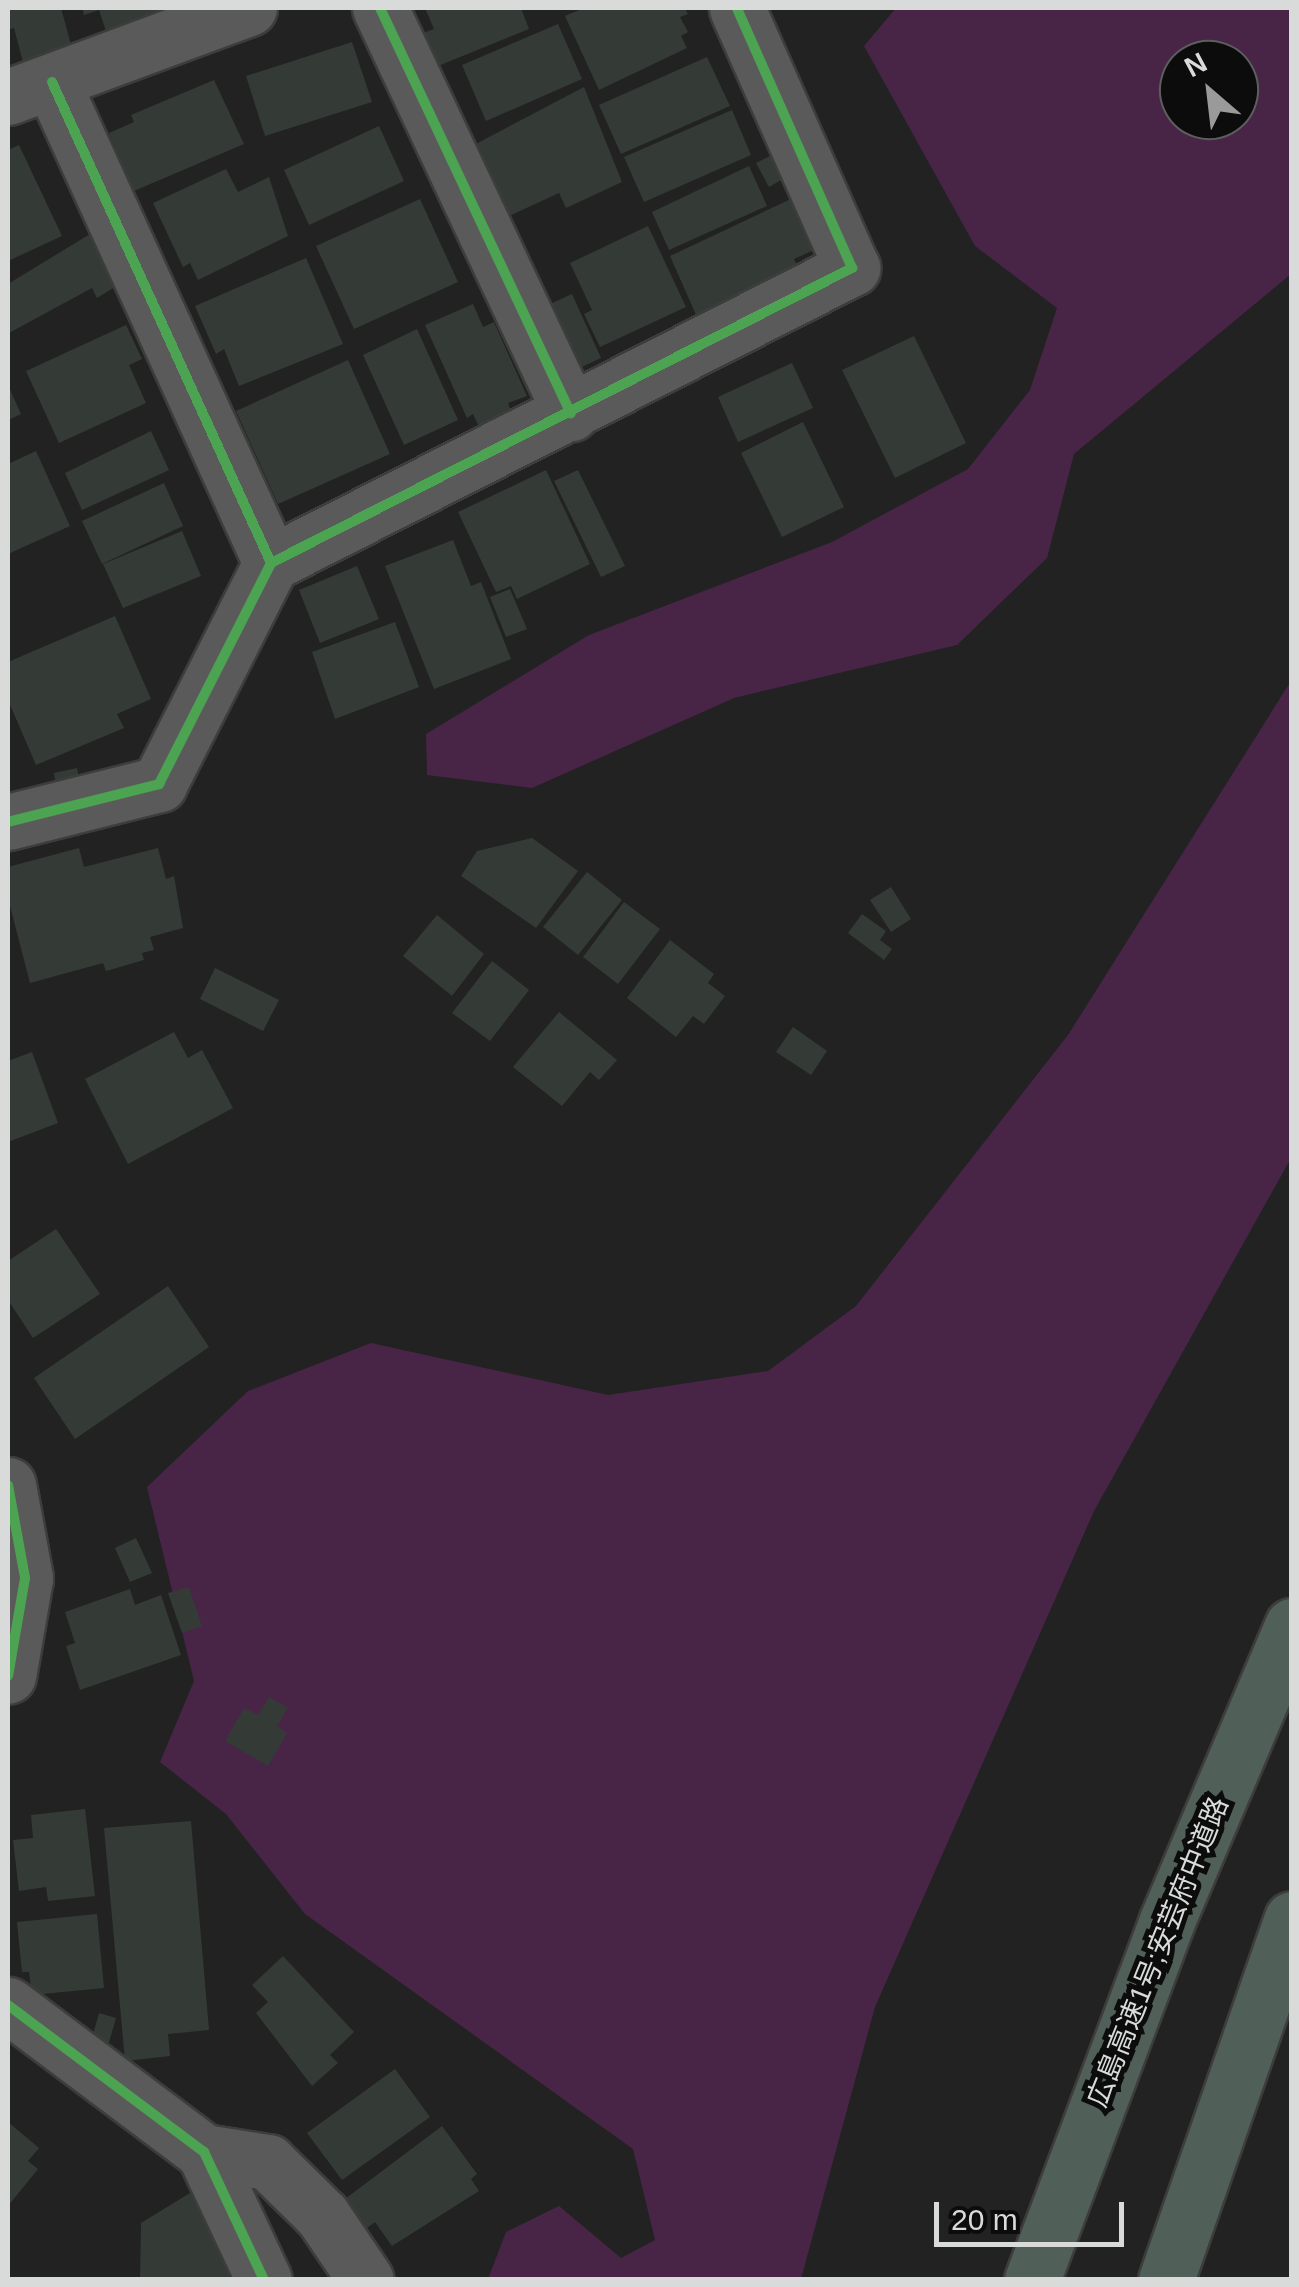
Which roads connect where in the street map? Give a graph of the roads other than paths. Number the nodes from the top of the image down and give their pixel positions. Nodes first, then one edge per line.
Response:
1 (250, 8) edge
2 (380, 8) edge
3 (738, 8) edge
4 (30, 89) edge
5 (571, 412) junction
6 (271, 562) junction
7 (12, 810) edge
8 (8, 1485) edge
9 (1292, 1626) edge
10 (8, 1676) edge
11 (1292, 1919) edge
12 (8, 2004) edge
13 (204, 2152) junction
14 (264, 2280) edge
15 (366, 2280) edge
16 (1032, 2280) edge
17 (1166, 2280) edge

1 - 4 street
2 - 5 street
3 - 5 street
4 - 6 street
5 - 6 street
6 - 7 street
8 - 10 street
9 - 16 highway, 広島高速1号;安芸府中道路
11 - 17 highway
12 - 13 street
13 - 14 street
13 - 15 street

